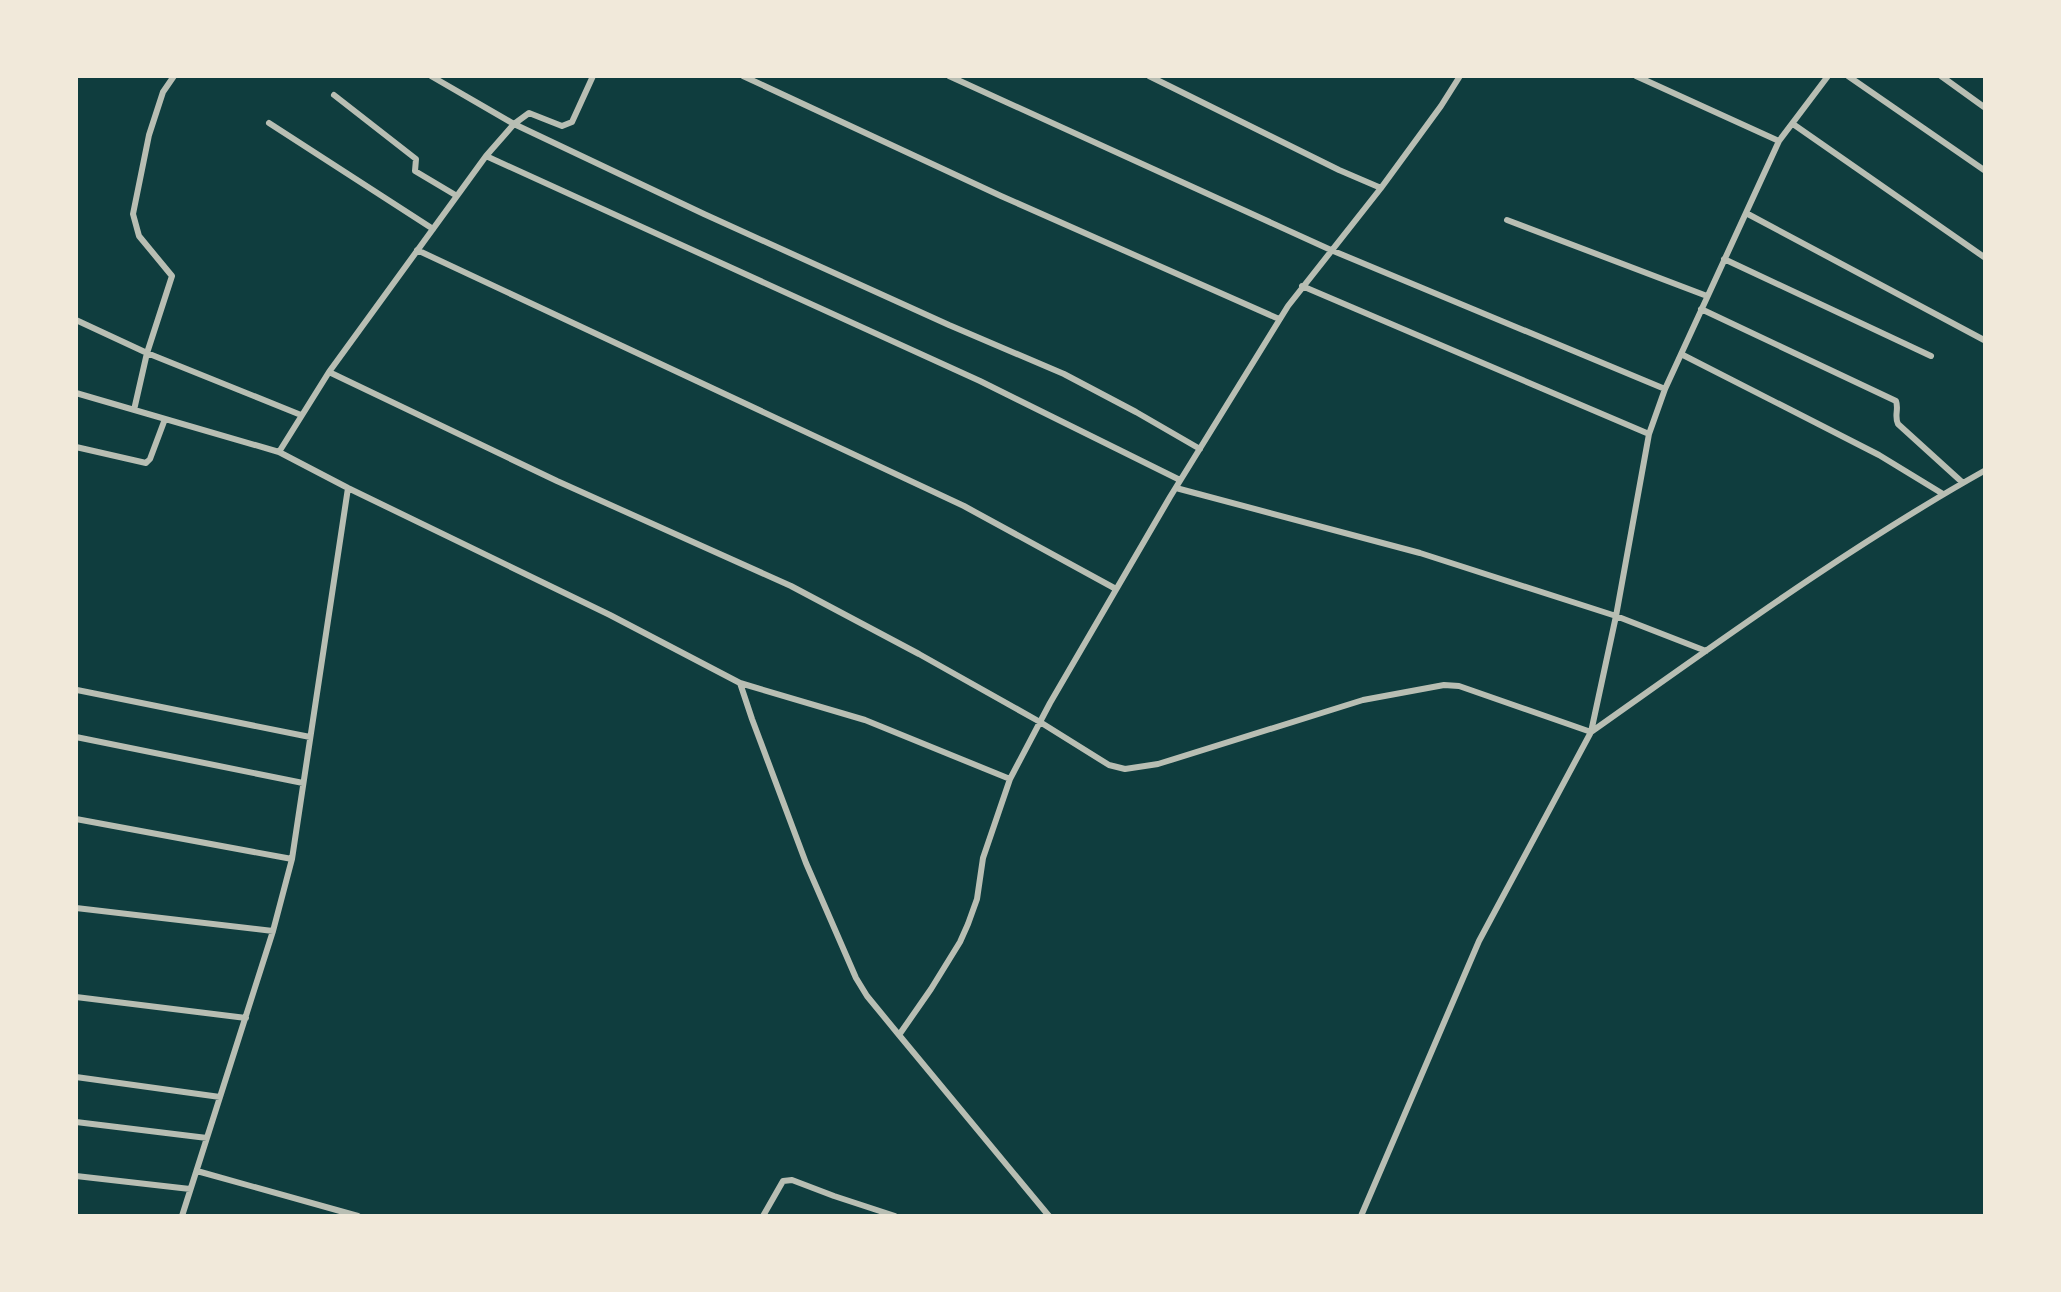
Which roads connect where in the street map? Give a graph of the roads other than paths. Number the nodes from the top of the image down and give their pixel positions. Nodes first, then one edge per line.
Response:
1 (174, 76) edge
2 (431, 76) edge
3 (593, 76) edge
4 (743, 76) edge
5 (949, 76) edge
6 (1149, 76) edge
7 (1460, 76) edge
8 (1636, 76) edge
9 (1848, 76) edge
10 (1941, 76) edge
11 (1827, 77) edge
12 (333, 95) dead end
13 (1984, 107) edge
14 (269, 123) dead end
15 (514, 124) junction
16 (1793, 124) junction
17 (1779, 141) junction
18 (486, 156) junction
19 (1984, 170) edge
20 (1381, 188) junction
21 (457, 196) junction
22 (1746, 213) junction
23 (1507, 220) dead end
24 (433, 229) junction
25 (417, 250) junction
26 (1331, 250) junction
27 (1984, 257) edge
28 (1724, 259) junction
29 (1302, 286) junction
30 (1707, 296) junction
31 (1701, 309) junction
32 (1279, 319) junction
33 (76, 320) edge
34 (1984, 340) edge
35 (147, 353) junction
36 (1681, 354) junction
37 (1931, 356) dead end
38 (330, 372) junction
39 (1665, 389) junction
40 (76, 393) edge
41 (134, 410) junction
42 (301, 415) junction
43 (165, 419) junction
44 (1649, 434) junction
45 (76, 447) edge
46 (1200, 449) junction
47 (279, 452) junction
48 (1984, 472) edge
49 (1180, 480) junction
50 (1963, 483) junction
51 (348, 488) junction
52 (1176, 488) junction
53 (1943, 494) junction
54 (1116, 589) junction
55 (1616, 616) junction
56 (1706, 651) junction
57 (740, 683) junction
58 (77, 690) edge
59 (1040, 722) junction
60 (1592, 732) junction
61 (76, 736) edge
62 (310, 737) junction
63 (1010, 779) junction
64 (303, 783) junction
65 (76, 819) edge
66 (292, 859) junction
67 (76, 908) edge
68 (273, 931) junction
69 (76, 998) edge
70 (246, 1018) junction
71 (899, 1035) junction
72 (76, 1077) edge
73 (220, 1096) junction
74 (76, 1122) edge
75 (207, 1138) junction
76 (196, 1171) junction
77 (76, 1176) edge
78 (190, 1190) junction
79 (182, 1215) edge
80 (358, 1215) edge
81 (763, 1215) edge
82 (895, 1215) edge
83 (1047, 1215) edge
84 (1361, 1215) edge

1 - 35 street
2 - 15 street
3 - 15 street
4 - 32 street
5 - 26 street
6 - 20 street
7 - 20 street
8 - 17 street
9 - 19 street
10 - 13 street
11 - 16 street
12 - 21 street
14 - 24 street
15 - 18 street
15 - 46 street
16 - 17 street
16 - 27 street
17 - 22 street
18 - 21 street
18 - 49 street
20 - 26 street
21 - 24 street
22 - 28 street
22 - 34 street
23 - 30 street
24 - 25 street
25 - 38 street
25 - 54 street
26 - 29 street
26 - 39 street
28 - 30 street
28 - 37 street
29 - 32 street
29 - 44 street
30 - 31 street
31 - 36 street
31 - 50 street
32 - 46 street
33 - 35 street
35 - 41 street
35 - 42 street
36 - 39 street
36 - 53 street
38 - 42 street
38 - 59 street
39 - 44 street
40 - 41 street
41 - 43 street
42 - 47 street
43 - 45 street
43 - 47 street
44 - 55 street
46 - 49 street
47 - 51 street
48 - 50 street
49 - 52 street
50 - 53 street
51 - 57 street
51 - 62 street
52 - 54 street
52 - 55 street
53 - 56 street
54 - 59 street
55 - 56 street
55 - 60 street
56 - 60 street
57 - 63 street
57 - 71 street
58 - 62 street
59 - 60 street
59 - 63 street
60 - 84 street
61 - 64 street
62 - 64 street
63 - 71 street
64 - 66 street
65 - 66 street
66 - 68 street
67 - 68 street
68 - 70 street
69 - 70 street
70 - 73 street
71 - 83 street
72 - 73 street
73 - 75 street
74 - 75 street
75 - 76 street
76 - 78 street
76 - 80 street
77 - 78 street
78 - 79 street
81 - 82 street

